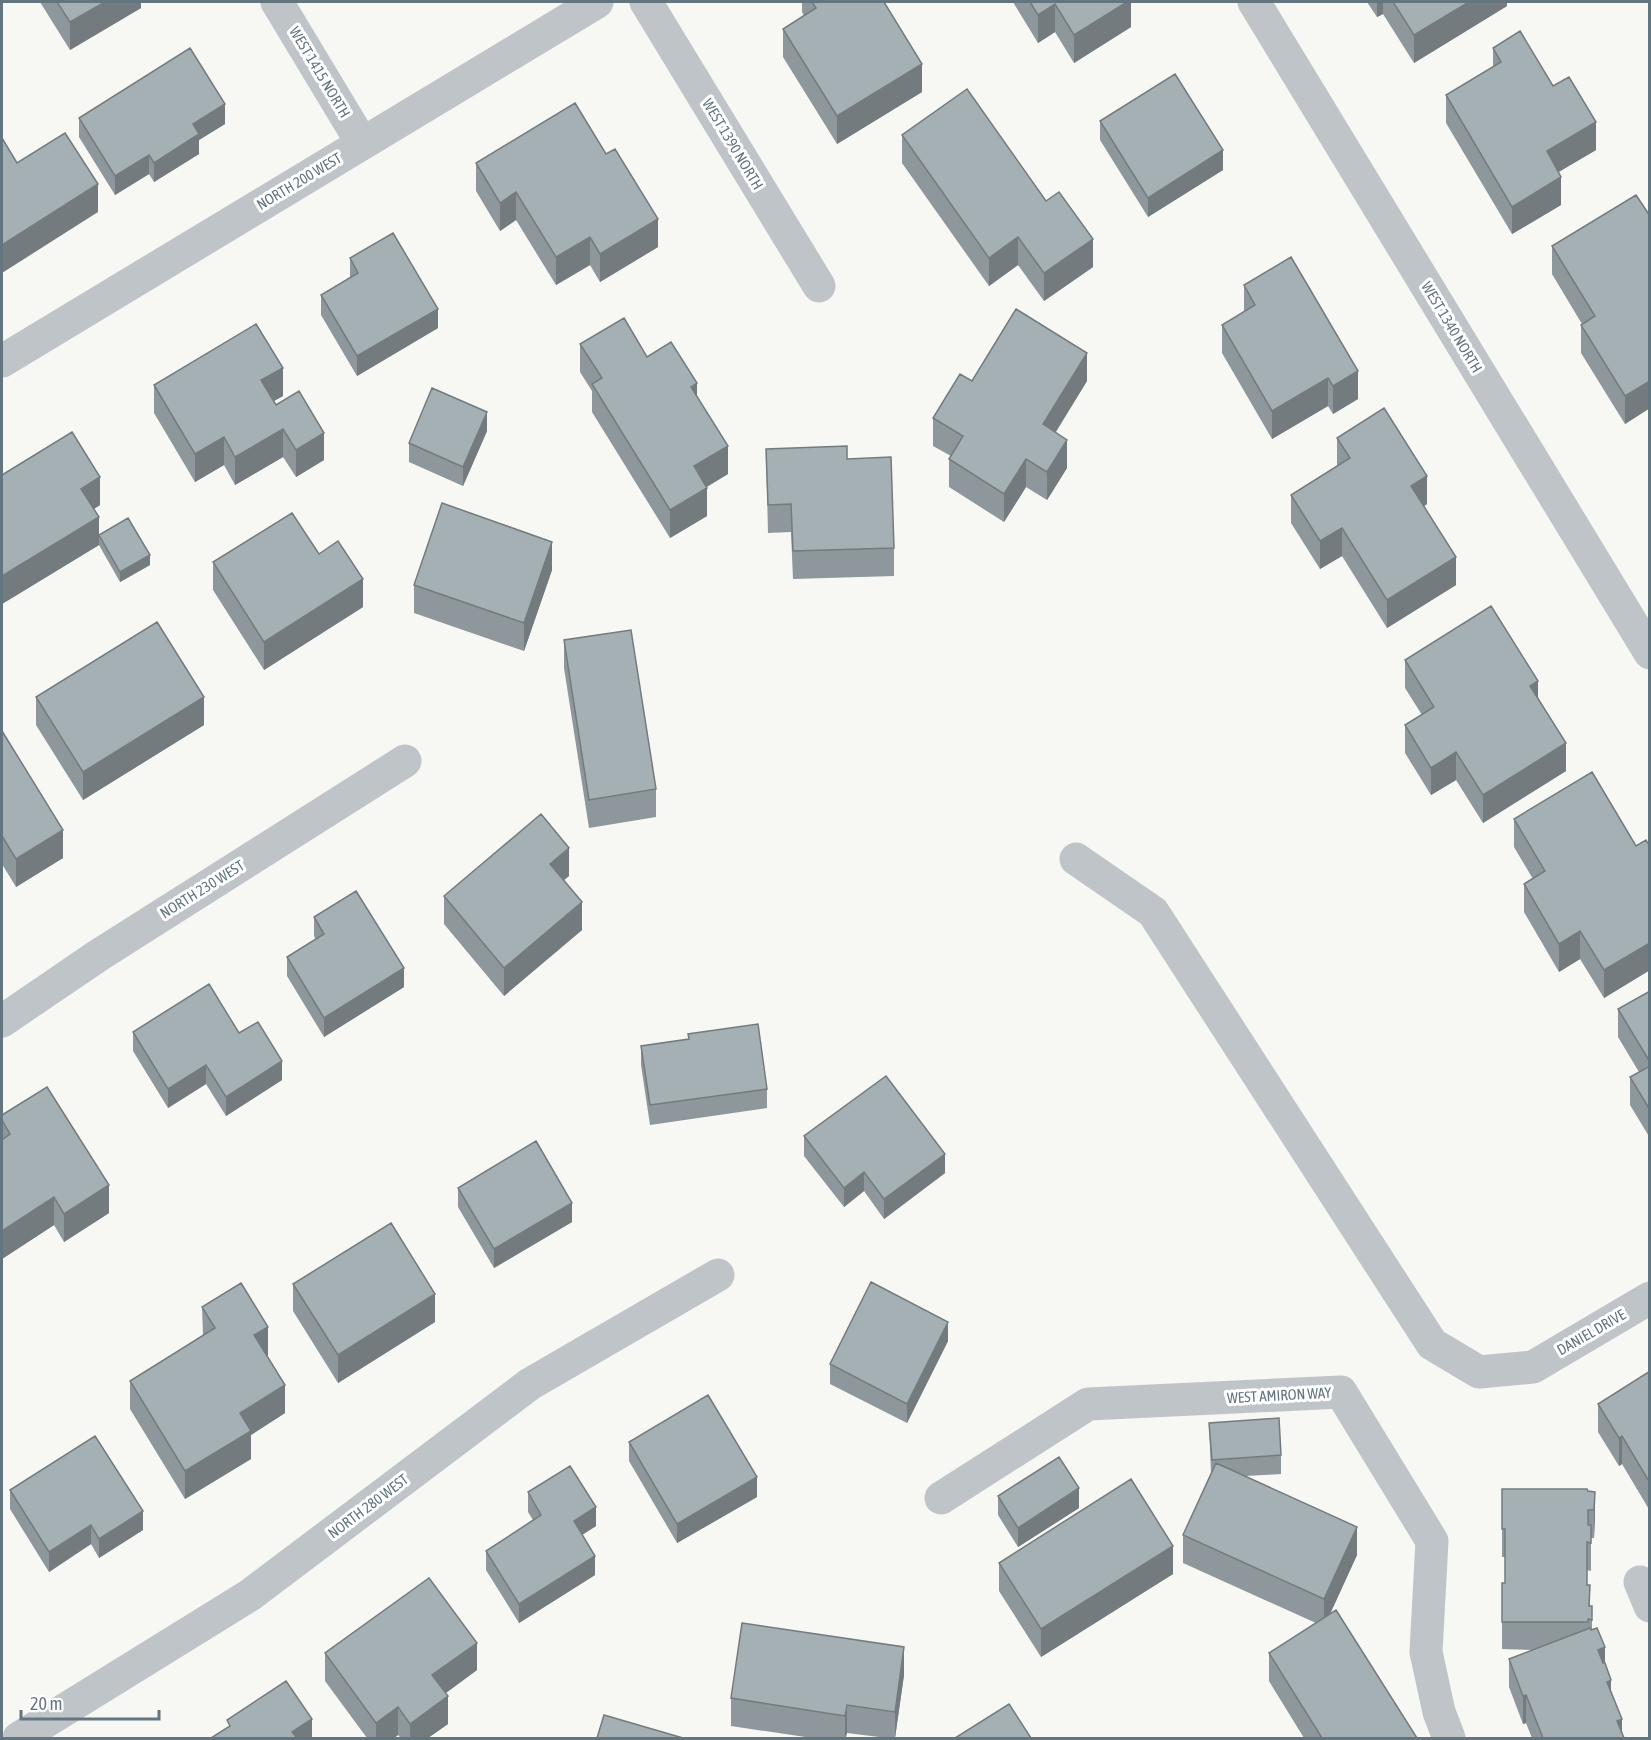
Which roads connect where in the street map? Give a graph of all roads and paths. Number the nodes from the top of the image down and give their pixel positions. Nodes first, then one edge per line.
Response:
1 (276, 2) edge
2 (597, 2) edge
3 (646, 2) edge
4 (1254, 2) edge
5 (362, 143) junction
6 (819, 286) dead end
7 (2, 361) edge
8 (1650, 653) edge
9 (405, 761) dead end
10 (1077, 859) dead end
11 (2, 1021) edge
12 (718, 1275) dead end
13 (1650, 1298) edge
14 (941, 1498) dead end
15 (19, 1738) edge
16 (1449, 1738) edge

1 - 5 street, WEST 1415 NORTH
2 - 5 street, NORTH 200 WEST
3 - 6 street, WEST 1390 NORTH
4 - 8 street, WEST 1340 NORTH
5 - 7 street, NORTH 200 WEST
9 - 11 street, NORTH 230 WEST
10 - 13 street, DANIEL DRIVE
12 - 15 street, NORTH 280 WEST
14 - 16 street, WEST AMIRON WAY

